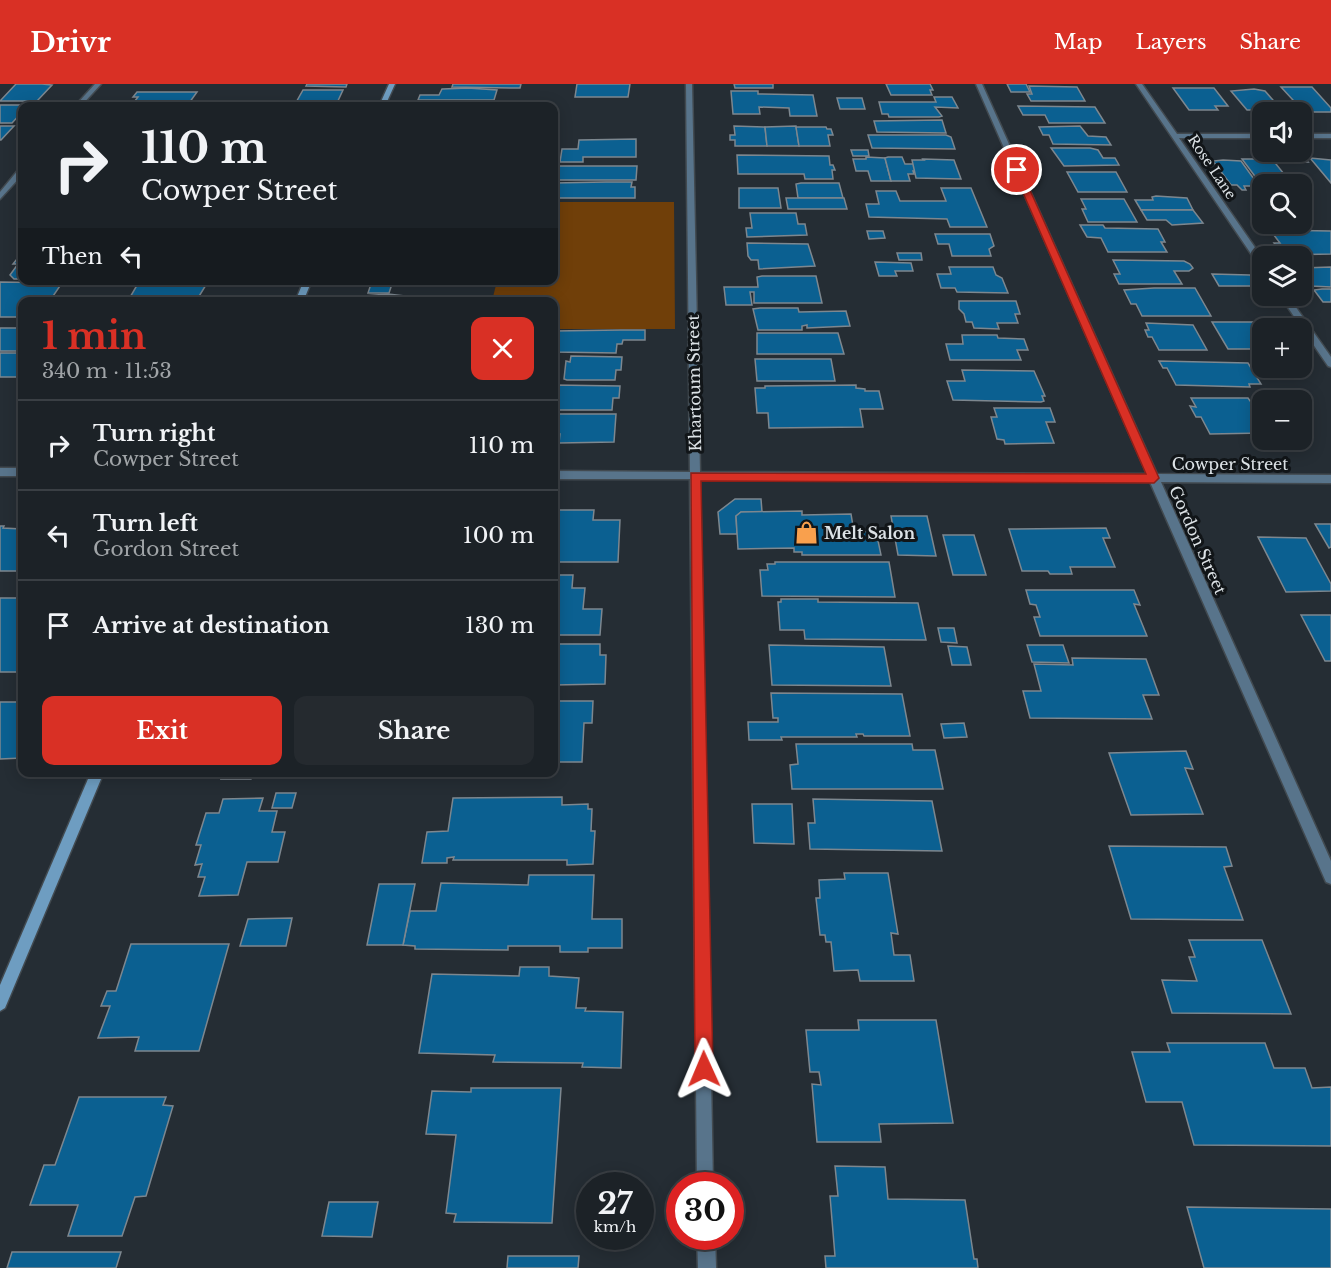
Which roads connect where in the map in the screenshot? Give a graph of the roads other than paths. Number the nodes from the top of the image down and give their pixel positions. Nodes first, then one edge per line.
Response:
1 (98, 84) edge
2 (392, 84) edge
3 (689, 84) edge
4 (979, 84) edge
5 (1139, 84) edge
6 (82, 102) edge
7 (384, 102) edge
8 (1175, 136) junction
9 (1252, 136) edge
10 (1312, 136) edge
11 (1331, 136) edge
12 (18, 176) edge
13 (0, 197) edge
14 (1252, 249) edge
15 (1291, 306) edge
16 (1331, 364) edge
17 (0, 472) edge
18 (18, 472) edge
19 (558, 475) edge
20 (695, 476) junction
21 (1154, 478) junction
22 (1331, 479) edge
23 (96, 777) edge
24 (1331, 877) edge
25 (0, 1003) edge
26 (705, 1172) edge
27 (706, 1250) edge
28 (707, 1268) edge

1 - 6 street
2 - 7 street
3 - 20 street, Khartoum Street
4 - 21 street, Gordon Street
5 - 8 street, Rose Lane
8 - 9 street
8 - 14 street, Rose Lane
10 - 11 street
12 - 13 street
15 - 16 street
17 - 18 street
19 - 20 street, Cowper Street
20 - 21 street, Cowper Street
20 - 26 street, Khartoum Street
21 - 22 street, Cowper Street
21 - 24 street, Gordon Street
23 - 25 street
27 - 28 street

